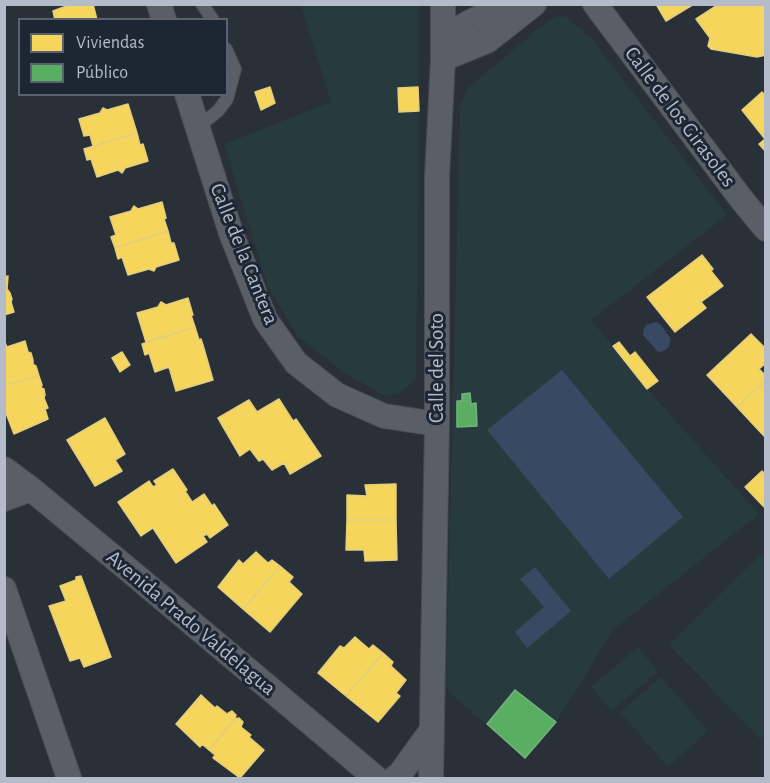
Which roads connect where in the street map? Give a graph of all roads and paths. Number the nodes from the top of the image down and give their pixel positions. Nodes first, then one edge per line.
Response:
1 (202, 4) edge
2 (443, 4) edge
3 (595, 4) edge
4 (531, 7) edge
5 (485, 8) edge
6 (212, 18) edge
7 (443, 48) junction
8 (228, 53) edge
9 (228, 95) edge
10 (189, 96) edge
11 (228, 96) edge
12 (198, 127) junction
13 (765, 229) edge
14 (437, 424) junction
15 (4, 469) edge
16 (31, 489) junction
17 (4, 499) edge
18 (4, 589) edge
19 (430, 731) junction
20 (69, 778) edge
21 (376, 778) edge
22 (395, 778) edge
23 (431, 778) edge

1 - 6 lane
2 - 7 street, Calle del Soto
3 - 13 street, Calle de los Girasoles
4 - 5 street
4 - 7 street
5 - 7 street
7 - 14 street, Calle del Soto
8 - 9 lane
10 - 12 street, Calle de la Cantera
11 - 12 lane
12 - 14 street, Calle de la Cantera
14 - 19 street, Calle del Soto
15 - 16 street, Avenida Prado Valdelagua
16 - 17 street
16 - 21 street, Avenida Prado Valdelagua
18 - 20 street
19 - 22 street
19 - 23 street, Calle del Soto

